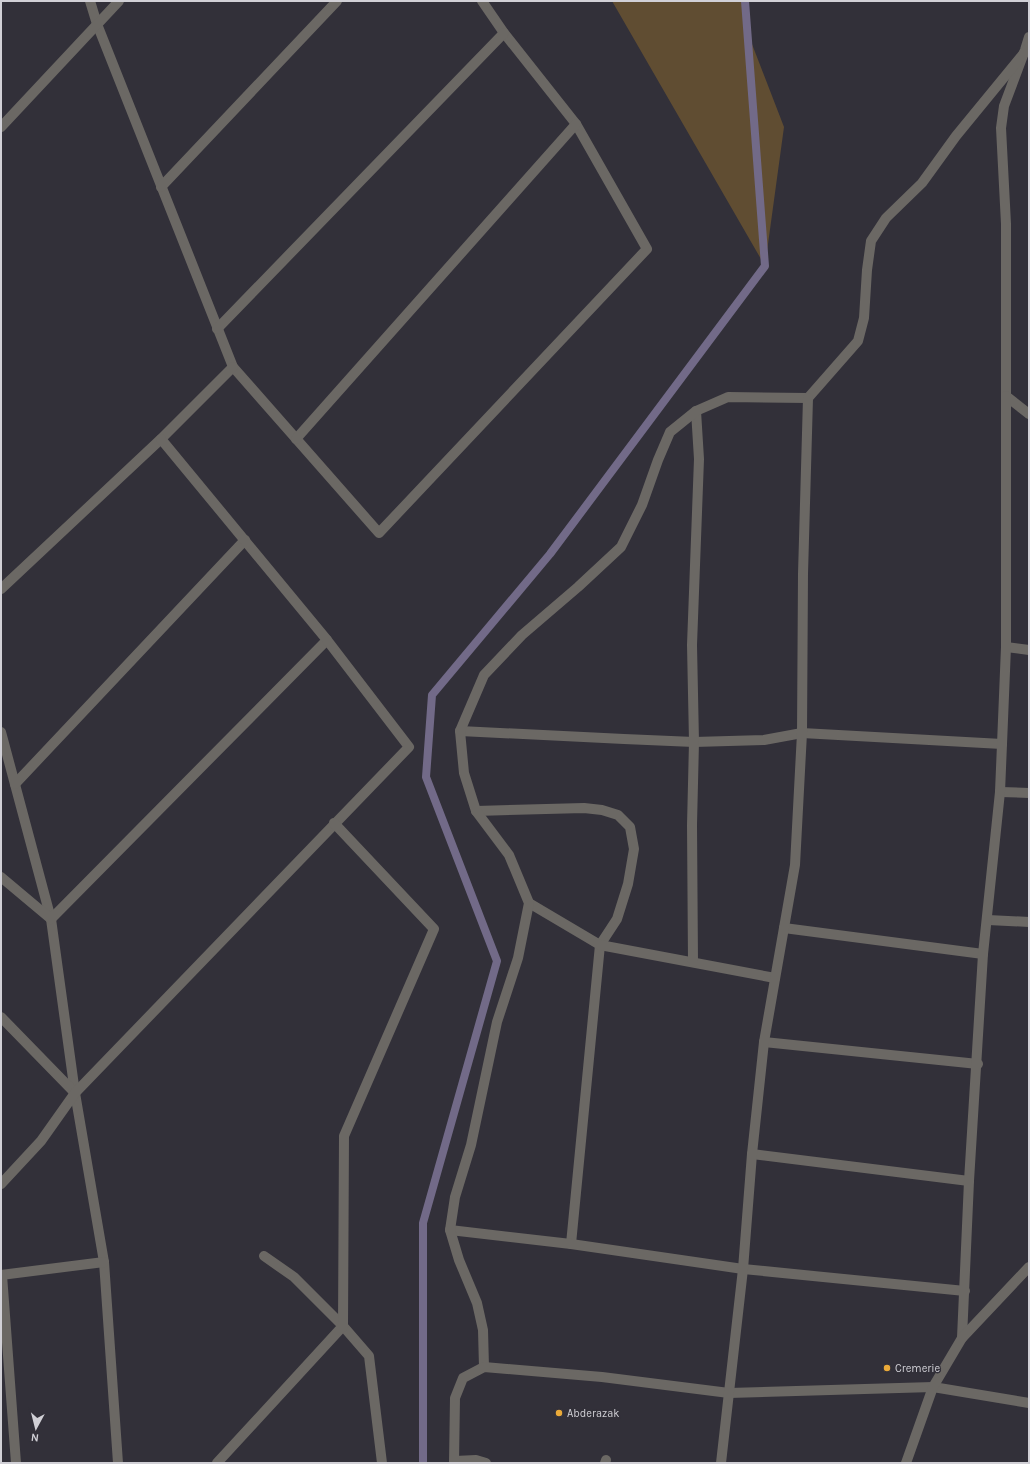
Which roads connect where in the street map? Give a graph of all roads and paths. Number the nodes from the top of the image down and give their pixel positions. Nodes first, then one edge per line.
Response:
1 (90, 1) edge
2 (118, 1) edge
3 (338, 1) edge
4 (482, 1) edge
5 (97, 24) junction
6 (504, 33) junction
7 (1029, 37) edge
8 (1027, 48) edge
9 (576, 124) junction
10 (1, 127) edge
11 (161, 187) junction
12 (217, 329) junction
13 (233, 367) junction
14 (1006, 396) junction
15 (808, 398) junction
16 (696, 411) junction
17 (1029, 414) edge
18 (161, 439) junction
19 (296, 439) junction
20 (245, 540) junction
21 (1, 589) edge
22 (327, 640) junction
23 (1006, 647) junction
24 (1029, 650) edge
25 (460, 731) junction
26 (1, 732) edge
27 (802, 733) junction
28 (694, 742) junction
29 (1002, 744) junction
30 (15, 784) junction
31 (1000, 792) junction
32 (1029, 793) edge
33 (476, 811) junction
34 (334, 823) junction
35 (1, 877) edge
36 (529, 903) junction
37 (51, 919) junction
38 (988, 920) junction
39 (1029, 922) edge
40 (784, 928) junction
41 (600, 945) junction
42 (983, 954) junction
43 (693, 962) junction
44 (775, 978) junction
45 (1, 1017) edge
46 (764, 1042) junction
47 (978, 1064) junction
48 (75, 1093) junction
49 (752, 1154) junction
50 (969, 1180) junction
51 (1, 1184) edge
52 (450, 1230) junction
53 (571, 1244) junction
54 (264, 1256) dead end
55 (104, 1262) junction
56 (1029, 1267) edge
57 (743, 1269) junction
58 (1, 1275) edge
59 (965, 1291) junction
60 (343, 1326) junction
61 (962, 1338) junction
62 (484, 1367) junction
63 (933, 1387) junction
64 (729, 1393) junction
65 (1029, 1403) edge
66 (454, 1462) edge
67 (16, 1463) edge
68 (118, 1463) edge
69 (217, 1463) edge
70 (382, 1463) edge
71 (486, 1463) edge
72 (721, 1463) edge
73 (906, 1463) edge

1 - 5 street
2 - 5 street
3 - 11 street
4 - 6 street
5 - 10 street
5 - 11 street
6 - 9 street
6 - 12 street
7 - 8 street
8 - 14 street
8 - 15 street
9 - 19 street
9 - 19 street
11 - 12 street
12 - 13 street
13 - 18 street
13 - 19 street
14 - 17 street
14 - 23 street
15 - 16 street
15 - 27 street
16 - 25 street
16 - 28 street
18 - 20 street
18 - 21 street
20 - 22 street
20 - 30 street
22 - 34 street
22 - 37 street
23 - 24 street
23 - 29 street
25 - 28 street
25 - 33 street
26 - 30 street
27 - 28 street
27 - 29 street
27 - 40 street
28 - 43 street
29 - 31 street
30 - 37 street
31 - 32 street
31 - 38 street
33 - 36 street
33 - 41 street
34 - 48 street
34 - 60 street
35 - 37 street
36 - 41 street
36 - 52 street
37 - 48 street
38 - 39 street
38 - 42 street
40 - 42 street
40 - 44 street
41 - 43 street
41 - 53 street
42 - 47 street
43 - 44 street
44 - 46 street
45 - 48 street
46 - 47 street
46 - 49 street
47 - 50 street
48 - 51 street
48 - 55 street
49 - 50 street
49 - 57 street
50 - 59 street
52 - 53 street
52 - 62 street
53 - 57 street
54 - 60 street
55 - 58 street
55 - 68 street
56 - 61 street
57 - 59 street
57 - 64 street
58 - 67 street
59 - 61 street
60 - 69 street
60 - 70 street
61 - 63 street
62 - 64 street
62 - 66 street
63 - 64 street
63 - 65 street
63 - 73 street
64 - 72 street
66 - 71 street

